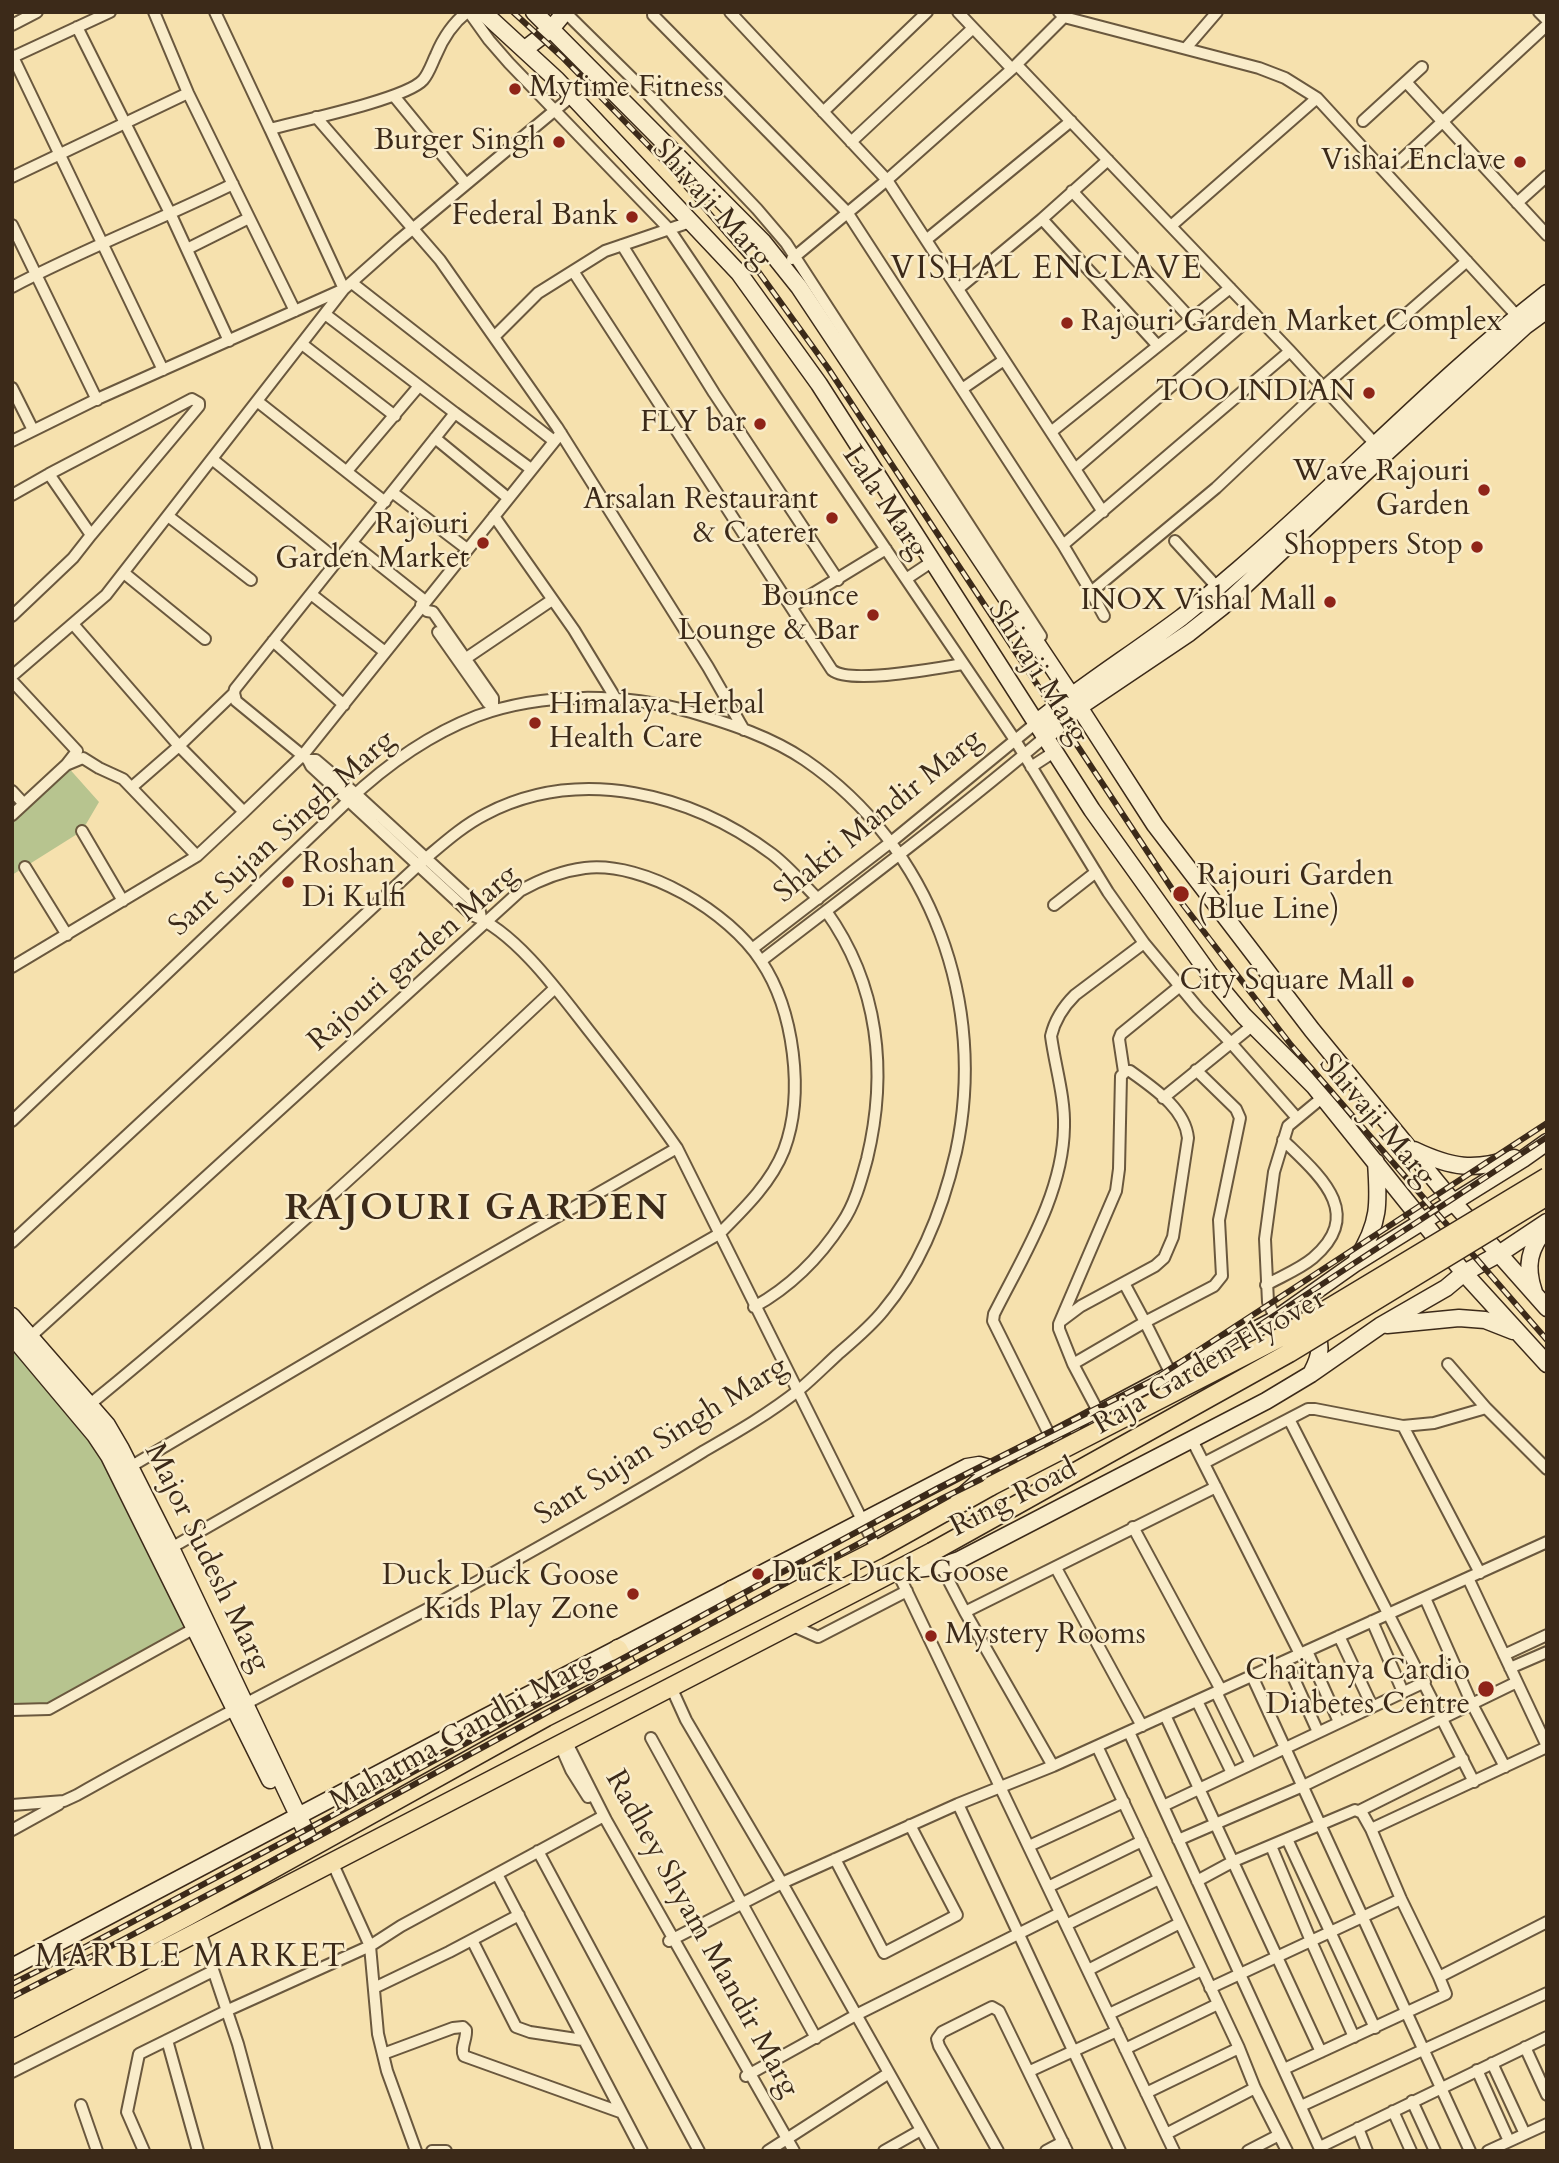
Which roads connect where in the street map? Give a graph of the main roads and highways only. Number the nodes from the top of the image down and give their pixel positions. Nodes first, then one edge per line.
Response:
1 (483, 12) edge
2 (565, 12) edge
3 (542, 18) edge
4 (525, 49) junction
5 (1547, 293) edge
6 (1547, 310) edge
7 (1521, 321) junction
8 (1380, 449) junction
9 (1242, 566) junction
10 (1253, 580) junction
11 (1075, 701) junction
12 (1040, 730) junction
13 (1540, 1147) edge
14 (1409, 1148) junction
15 (1376, 1162) junction
16 (1547, 1177) edge
17 (1547, 1196) edge
18 (1453, 1202) junction
19 (1423, 1222) junction
20 (1547, 1225) edge
21 (1499, 1254) junction
22 (1354, 1264) junction
23 (1464, 1273) junction
24 (1534, 1294) junction
25 (1547, 1308) edge
26 (12, 1316) edge
27 (1276, 1318) junction
28 (1380, 1326) junction
29 (1518, 1333) junction
30 (12, 1336) edge
31 (1547, 1364) edge
32 (1311, 1374) junction
33 (108, 1441) junction
34 (992, 1478) junction
35 (944, 1512) joint
36 (937, 1559) junction
37 (897, 1571) joint
38 (732, 1590) junction
39 (745, 1616) junction
40 (618, 1649) junction
41 (631, 1674) junction
42 (241, 1706) junction
43 (294, 1819) junction
44 (309, 1849) junction
45 (12, 1967) edge
46 (12, 2009) edge
47 (12, 2028) edge

1 - 4 main road, Shivaji Marg
2 - 3 main road
3 - 4 main road
3 - 11 main road, Shivaji Marg
4 - 12 main road, Shivaji Marg
5 - 7 main road
6 - 7 main road
7 - 8 main road
8 - 9 main road
8 - 10 main road
9 - 10 main road
9 - 11 main road
10 - 11 main road
11 - 12 main road
11 - 14 main road, Shivaji Marg
12 - 15 main road, Shivaji Marg
13 - 14 main road
13 - 18 main road, Ring Road
14 - 18 main road, Shivaji Marg
15 - 19 main road, Shivaji Marg
15 - 22 main road
16 - 34 main road, Raja Garden Flyover, bridge
17 - 36 main road, Raja Garden Flyover, bridge
18 - 19 main road, Ring Road
18 - 21 main road, Shivaji Marg
19 - 22 main road, Ring Road
19 - 23 main road, Shivaji Marg
20 - 21 main road, Ring Road
20 - 24 main road
21 - 23 main road, Ring Road
21 - 24 main road, Shivaji Marg
22 - 27 main road, Ring Road
23 - 28 main road, Ring Road
23 - 29 main road, Shivaji Marg
24 - 25 main road, Shivaji Marg
26 - 33 main road, Major Sudesh Marg
27 - 32 main road
27 - 34 main road, Ring Road
28 - 29 main road
28 - 32 main road, Ring Road
29 - 31 main road, Shivaji Marg
30 - 33 main road, Major Sudesh Marg
32 - 36 main road, Ring Road
33 - 42 main road, Major Sudesh Marg
33 - 42 main road, Major Sudesh Marg
34 - 35 main road, Raja Garden Flyover
34 - 38 main road
35 - 39 main road, Mahatma Gandhi Marg
36 - 37 main road, Raja Garden Flyover
37 - 47 main road, Mahatma Gandhi Marg
38 - 39 main road
38 - 40 main road
39 - 41 main road, Mahatma Gandhi Marg
40 - 41 main road
40 - 43 main road
41 - 44 main road, Mahatma Gandhi Marg
42 - 43 main road, Major Sudesh Marg
43 - 44 main road, Major Sudesh Marg
43 - 45 main road
44 - 46 main road, Mahatma Gandhi Marg

